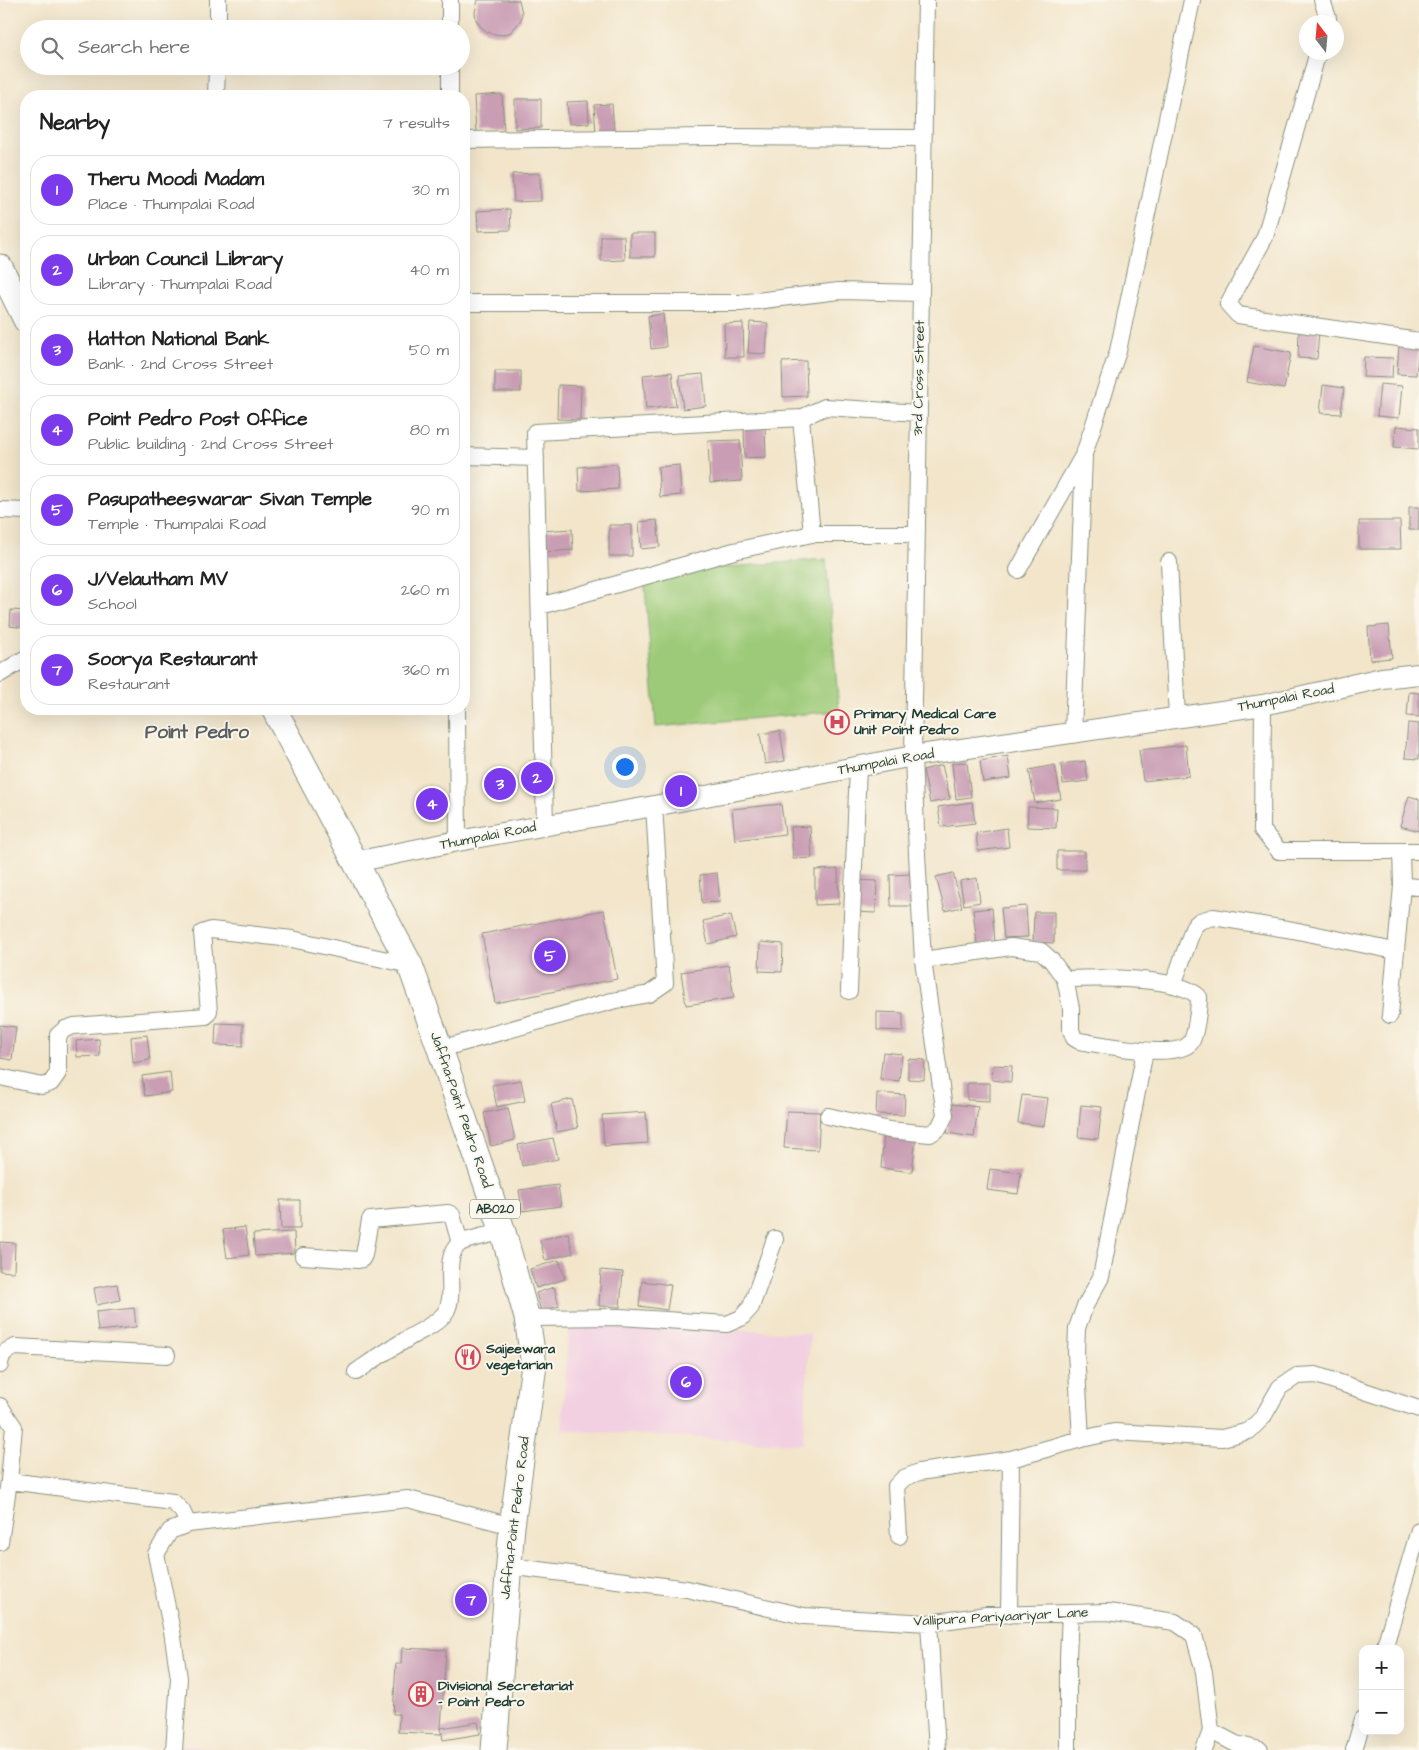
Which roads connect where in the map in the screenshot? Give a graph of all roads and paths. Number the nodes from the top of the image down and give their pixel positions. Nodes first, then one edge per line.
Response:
1 (218, 0) edge
2 (450, 0) edge
3 (926, 0) edge
4 (1192, 0) edge
5 (1322, 0) edge
6 (1327, 15) edge
7 (218, 20) edge
8 (450, 20) edge
9 (1316, 60) edge
10 (217, 75) edge
11 (450, 75) edge
12 (216, 90) edge
13 (450, 90) edge
14 (923, 138) junction
15 (470, 140) edge
16 (0, 267) edge
17 (921, 293) junction
18 (470, 303) edge
19 (20, 308) edge
20 (1419, 341) edge
21 (919, 414) junction
22 (801, 418) junction
23 (1084, 454) junction
24 (470, 456) edge
25 (536, 458) junction
26 (0, 510) edge
27 (20, 511) edge
28 (812, 534) junction
29 (917, 534) junction
30 (1169, 562) dead end
31 (1018, 570) dead end
32 (540, 606) junction
33 (20, 662) edge
34 (0, 674) edge
35 (1419, 674) edge
36 (1263, 705) junction
37 (277, 715) edge
38 (457, 715) edge
39 (1177, 717) junction
40 (1073, 732) junction
41 (914, 756) junction
42 (858, 767) junction
43 (654, 806) junction
44 (545, 825) junction
45 (458, 841) junction
46 (1401, 851) junction
47 (1419, 851) edge
48 (355, 862) junction
49 (1402, 886) junction
50 (1419, 887) edge
51 (1396, 951) junction
52 (923, 960) junction
53 (410, 965) junction
54 (1065, 979) junction
55 (1173, 985) junction
56 (849, 991) dead end
57 (1390, 1015) dead end
58 (440, 1049) junction
59 (1145, 1051) junction
60 (0, 1077) edge
61 (828, 1116) dead end
62 (503, 1232) junction
63 (775, 1239) dead end
64 (460, 1243) junction
65 (302, 1256) dead end
66 (528, 1318) junction
67 (167, 1355) dead end
68 (0, 1365) edge
69 (356, 1372) dead end
70 (0, 1406) edge
71 (1419, 1408) edge
72 (1081, 1438) junction
73 (1011, 1459) junction
74 (9, 1482) junction
75 (188, 1524) junction
76 (512, 1526) junction
77 (1419, 1530) edge
78 (899, 1536) dead end
79 (0, 1542) edge
80 (508, 1566) junction
81 (1070, 1613) junction
82 (1009, 1615) junction
83 (929, 1623) junction
84 (1385, 1645) edge
85 (1211, 1732) junction
86 (1359, 1733) edge
87 (174, 1750) edge
88 (494, 1750) edge
89 (937, 1750) edge
90 (1068, 1750) edge
91 (1204, 1750) edge
92 (1260, 1750) edge
93 (1354, 1750) edge

1 - 7 street
2 - 8 street
3 - 14 street, 3rd Cross Street
4 - 23 street
5 - 6 street
9 - 20 street
10 - 12 street
11 - 13 street
14 - 15 street
14 - 17 street, 3rd Cross Street
16 - 19 main road
17 - 18 street
17 - 21 street, 3rd Cross Street
21 - 22 street
21 - 29 street, 3rd Cross Street
22 - 25 street
22 - 28 street
23 - 31 street
23 - 40 street
24 - 25 street
25 - 32 street
26 - 27 street
28 - 29 street
28 - 32 street
29 - 41 street, 3rd Cross Street
30 - 39 street
32 - 44 street
33 - 34 street
35 - 36 street, Thumpalai Road
36 - 39 street, Thumpalai Road
36 - 46 street
37 - 48 main road, Jaffna-Point Pedro Road / AB020
38 - 45 street
39 - 40 street, Thumpalai Road
40 - 41 street, Thumpalai Road
41 - 42 street, Thumpalai Road
41 - 52 street, 3rd Cross Street
42 - 43 street, Thumpalai Road
42 - 56 street
43 - 44 street, Thumpalai Road
43 - 58 street
44 - 45 street, Thumpalai Road
45 - 48 street, Thumpalai Road
46 - 47 street
46 - 49 street
48 - 53 main road, Jaffna-Point Pedro Road / AB020
49 - 50 street
49 - 51 street
51 - 55 street
51 - 57 street
52 - 54 street
52 - 61 street, 3rd Cross Street
53 - 58 main road, Jaffna-Point Pedro Road / AB020
53 - 60 street
54 - 55 street
54 - 59 street
55 - 59 street
58 - 62 main road, Jaffna-Point Pedro Road / AB020
59 - 72 street
62 - 64 street
62 - 66 main road, Jaffna-Point Pedro Road / AB020
63 - 66 street
64 - 65 street
64 - 69 street
66 - 76 main road, Jaffna-Point Pedro Road / AB020
67 - 68 street
70 - 74 street
71 - 72 street
72 - 73 street
73 - 78 street
73 - 82 street
74 - 75 street
74 - 79 street
75 - 76 street
75 - 87 street
76 - 80 main road, Jaffna-Point Pedro Road / AB020
77 - 84 street
80 - 83 street, Vallipura Pariyaariyar Lane
80 - 88 main road, Jaffna-Point Pedro Road / AB020
81 - 82 street, Vallipura Pariyaariyar Lane
81 - 85 street, Vallipura Pariyaariyar Lane
81 - 90 street
82 - 83 street, Vallipura Pariyaariyar Lane
83 - 89 street
85 - 91 street
85 - 92 street
86 - 93 street

